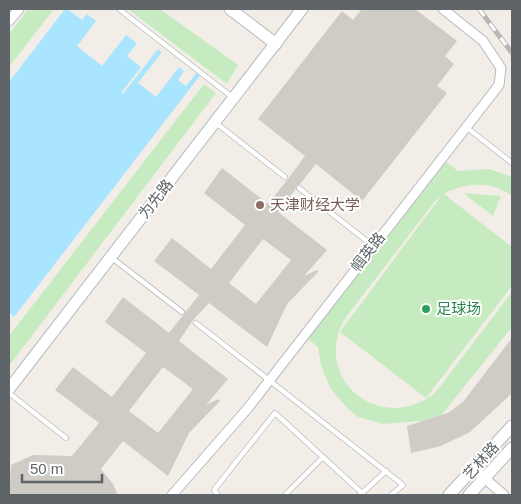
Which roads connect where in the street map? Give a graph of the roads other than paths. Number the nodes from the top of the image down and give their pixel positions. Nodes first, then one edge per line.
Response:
1 (119, 9) edge
2 (230, 9) edge
3 (302, 9) edge
4 (443, 9) edge
5 (276, 44) junction
6 (234, 99) junction
7 (216, 123) junction
8 (466, 127) junction
9 (512, 163) edge
10 (285, 177) dead end
11 (299, 188) dead end
12 (372, 245) junction
13 (111, 257) junction
14 (182, 312) dead end
15 (196, 323) dead end
16 (270, 380) junction
17 (9, 389) edge
18 (9, 394) edge
19 (512, 426) edge
20 (66, 438) dead end
21 (512, 448) edge
22 (323, 457) junction
23 (474, 469) junction
24 (386, 472) junction
25 (485, 480) junction
26 (178, 493) edge
27 (361, 494) edge
28 (218, 495) edge
29 (285, 495) edge
30 (391, 495) edge
31 (449, 495) edge
32 (469, 495) edge
33 (504, 495) edge

1 - 6 lane
2 - 5 street
3 - 5 street, 为先路
4 - 8 street, 帼英路
5 - 6 street, 为先路
6 - 7 street, 为先路
7 - 10 lane
7 - 13 street, 为先路
8 - 9 lane
8 - 12 street, 帼英路
11 - 12 lane
12 - 16 street, 帼英路
13 - 14 lane
13 - 17 street, 为先路
15 - 16 lane
16 - 24 lane
16 - 26 street, 帼英路
18 - 20 lane
19 - 23 street, 艺林路
21 - 25 street, 艺林路
22 - 27 lane
22 - 28 lane
22 - 29 lane
23 - 25 street
23 - 31 street, 艺林路
24 - 27 lane
24 - 30 lane
25 - 32 street, 艺林路
25 - 33 street

